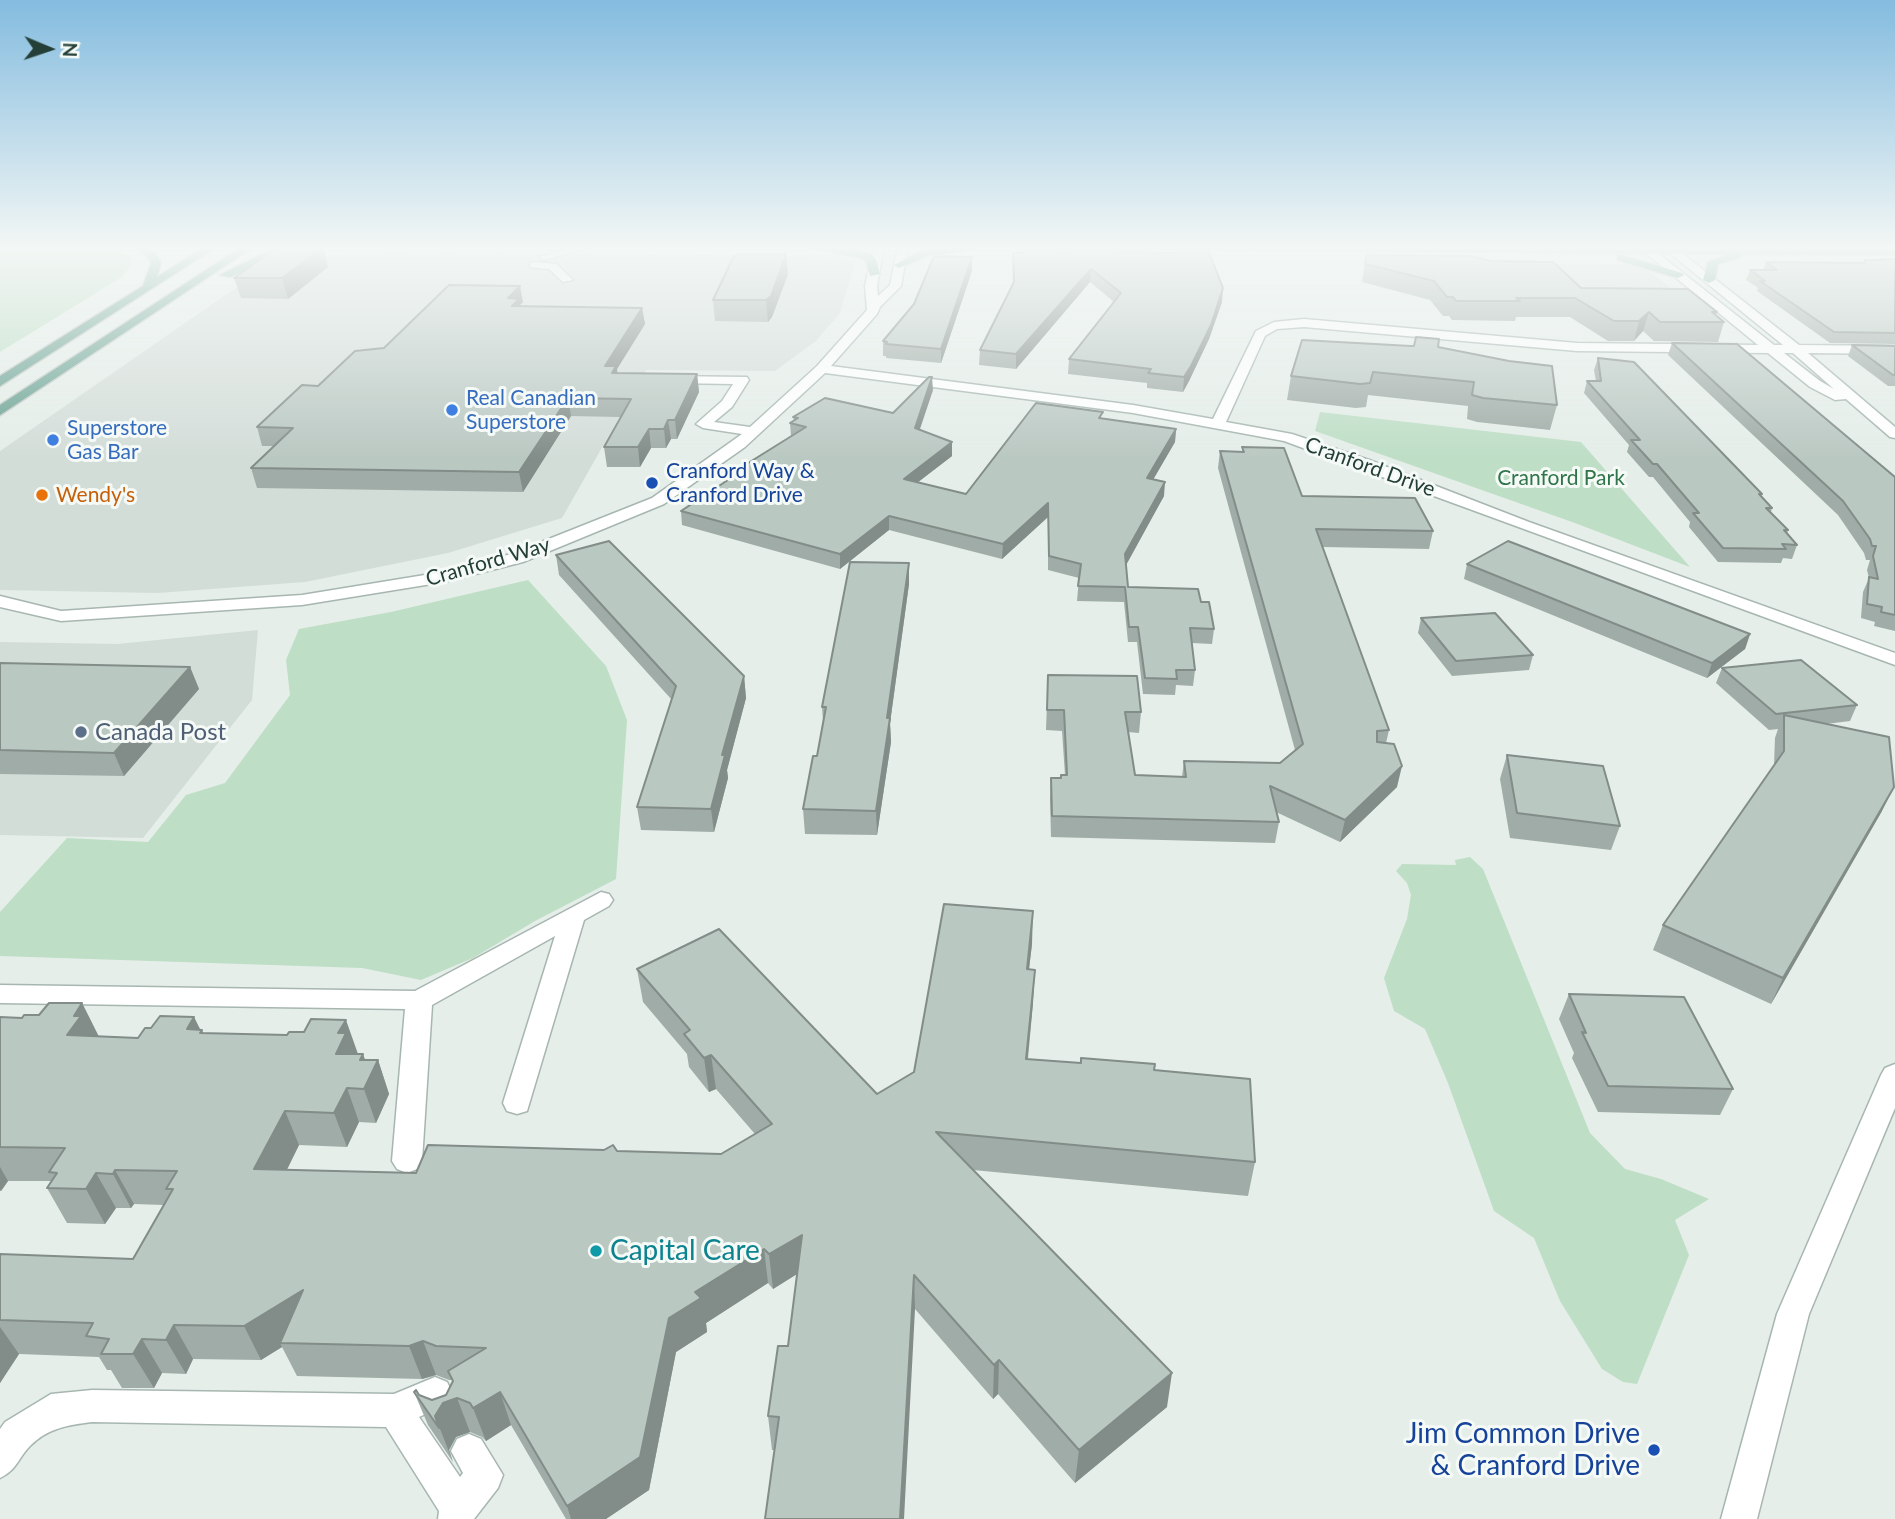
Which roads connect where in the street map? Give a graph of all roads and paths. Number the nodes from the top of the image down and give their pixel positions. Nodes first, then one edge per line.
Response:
1 (101, 317) edge
2 (143, 317) edge
3 (868, 317) edge
4 (1730, 317) edge
5 (1756, 317) edge
6 (1770, 349) junction
7 (1796, 349) junction
8 (1895, 350) edge
9 (821, 369) junction
10 (654, 379) edge
11 (0, 382) edge
12 (0, 411) edge
13 (1865, 411) junction
14 (1218, 424) junction
15 (754, 432) junction
16 (1895, 434) edge
17 (0, 601) edge
18 (19, 608) junction
19 (0, 612) edge
20 (1895, 659) edge
21 (601, 900) dead end
22 (573, 917) junction
23 (0, 995) edge
24 (419, 1000) junction
25 (1895, 1075) edge
26 (517, 1103) dead end
27 (407, 1161) dead end
28 (395, 1411) junction
29 (446, 1414) edge
30 (469, 1451) dead end
31 (0, 1460) edge
32 (457, 1513) edge
33 (1739, 1519) edge

1 - 11 main road
2 - 12 main road
3 - 9 street, Cranford Way
4 - 6 street
5 - 7 street
6 - 7 street
6 - 13 street
6 - 14 street
7 - 8 street
7 - 13 street
9 - 14 street, Cranford Drive
9 - 15 street, Cranford Way
10 - 15 street
13 - 16 street
14 - 20 street, Cranford Drive
15 - 18 street, Cranford Way
17 - 18 street, Cranford Way
18 - 19 street, Cranford Way
21 - 22 street
22 - 24 street
22 - 26 street
23 - 24 street
24 - 27 street
25 - 33 street
28 - 29 street
28 - 31 street
28 - 32 street
30 - 32 street

